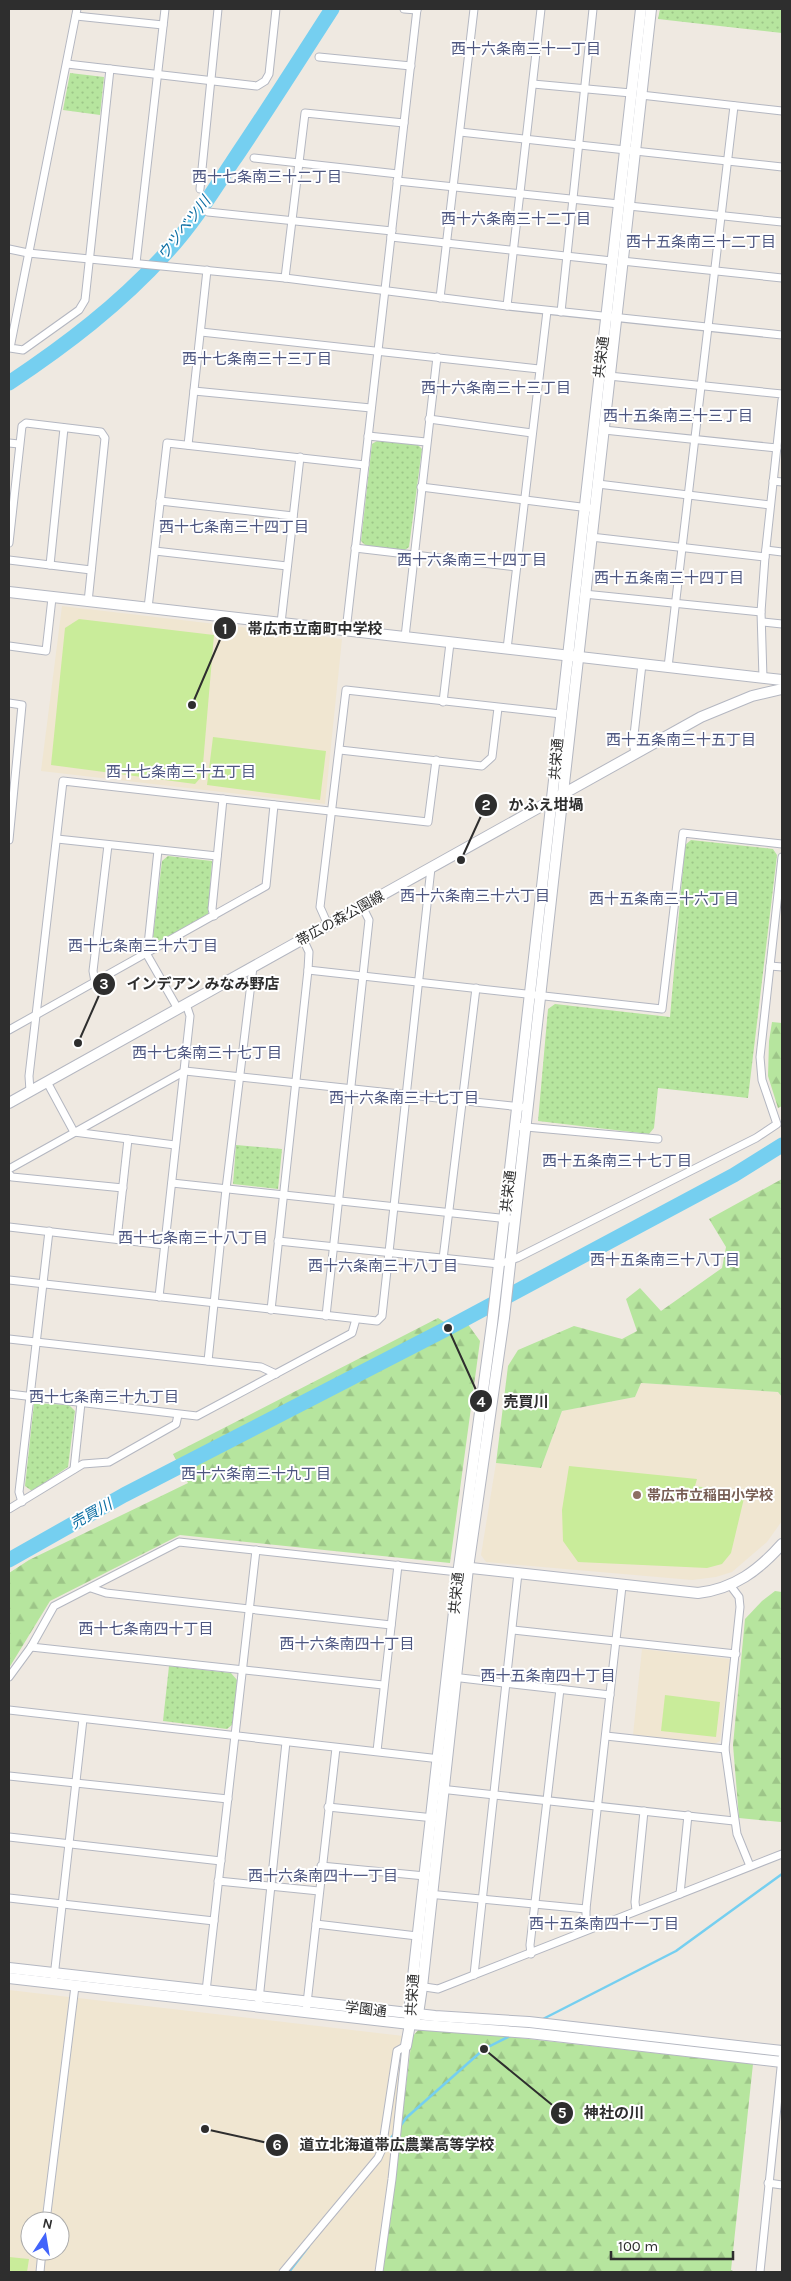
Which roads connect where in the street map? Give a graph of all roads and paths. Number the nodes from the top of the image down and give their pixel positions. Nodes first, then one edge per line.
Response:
1 (165, 9) edge
2 (218, 9) edge
3 (276, 9) edge
4 (404, 9) edge
5 (474, 9) edge
6 (541, 9) edge
7 (593, 9) edge
8 (641, 9) edge
9 (651, 9) edge
10 (417, 10) edge
11 (77, 12) edge
12 (163, 26) junction
13 (319, 56) dead end
14 (67, 64) junction
15 (411, 66) junction
16 (110, 69) junction
17 (157, 75) junction
18 (211, 81) junction
19 (533, 84) junction
20 (585, 90) junction
21 (636, 94) junction
22 (734, 106) junction
23 (782, 111) edge
24 (404, 123) junction
25 (460, 132) junction
26 (526, 139) junction
27 (579, 145) junction
28 (630, 149) junction
29 (254, 158) dead end
30 (728, 160) junction
31 (298, 164) junction
32 (782, 166) edge
33 (398, 178) junction
34 (453, 187) junction
35 (200, 189) dead end
36 (520, 194) junction
37 (572, 200) junction
38 (624, 205) junction
39 (208, 212) dead end
40 (722, 216) junction
41 (292, 220) junction
42 (782, 222) edge
43 (392, 234) junction
44 (447, 244) junction
45 (9, 249) edge
46 (513, 250) junction
47 (28, 253) junction
48 (567, 255) junction
49 (89, 259) junction
50 (617, 261) junction
51 (138, 263) junction
52 (207, 270) junction
53 (715, 272) junction
54 (285, 278) junction
55 (782, 278) edge
56 (385, 291) junction
57 (440, 298) junction
58 (507, 306) junction
59 (548, 311) junction
60 (561, 312) junction
61 (611, 317) junction
62 (709, 328) junction
63 (201, 332) junction
64 (782, 335) edge
65 (378, 351) junction
66 (438, 357) junction
67 (539, 369) junction
68 (609, 376) junction
69 (700, 385) junction
70 (194, 391) junction
71 (782, 394) edge
72 (782, 400) edge
73 (371, 408) junction
74 (782, 412) edge
75 (429, 419) junction
76 (64, 428) junction
77 (604, 430) junction
78 (532, 432) junction
79 (368, 436) junction
80 (694, 440) junction
81 (426, 442) junction
82 (9, 443) edge
83 (19, 444) junction
84 (188, 445) junction
85 (777, 448) junction
86 (300, 457) junction
87 (365, 465) junction
88 (773, 481) junction
89 (782, 482) edge
90 (598, 484) junction
91 (421, 487) junction
92 (688, 494) junction
93 (524, 500) junction
94 (160, 501) junction
95 (770, 505) junction
96 (590, 508) junction
97 (293, 516) junction
98 (591, 537) junction
99 (9, 543) edge
100 (355, 548) junction
101 (681, 548) junction
102 (155, 551) junction
103 (782, 552) edge
104 (765, 554) junction
105 (414, 555) junction
106 (9, 560) edge
107 (50, 565) junction
108 (287, 566) junction
109 (516, 567) junction
110 (91, 570) junction
111 (9, 592) edge
112 (584, 594) junction
113 (52, 598) junction
114 (88, 602) junction
115 (675, 603) junction
116 (148, 608) junction
117 (761, 612) junction
118 (762, 622) junction
119 (281, 623) junction
120 (782, 624) edge
121 (346, 631) junction
122 (405, 637) junction
123 (450, 643) junction
124 (9, 646) edge
125 (507, 649) junction
126 (572, 657) junction
127 (642, 664) junction
128 (668, 667) junction
129 (763, 678) junction
130 (782, 680) edge
131 (782, 689) edge
132 (443, 702) junction
133 (9, 703) edge
134 (498, 708) junction
135 (560, 714) junction
136 (340, 750) junction
137 (635, 752) junction
138 (436, 760) junction
139 (12, 763) edge
140 (562, 794) junction
141 (223, 799) junction
142 (552, 800) junction
143 (274, 805) junction
144 (332, 811) junction
145 (10, 822) edge
146 (57, 839) junction
147 (9, 840) edge
148 (782, 844) edge
149 (108, 845) junction
150 (158, 850) junction
151 (217, 856) junction
152 (782, 857) edge
153 (431, 868) junction
154 (362, 906) junction
155 (779, 912) edge
156 (214, 916) junction
157 (328, 925) junction
158 (303, 939) junction
159 (148, 952) junction
160 (770, 966) junction
161 (252, 967) junction
162 (782, 968) edge
163 (308, 970) junction
164 (364, 976) junction
165 (95, 982) junction
166 (418, 982) junction
167 (476, 988) junction
168 (535, 994) junction
169 (182, 1006) junction
170 (36, 1016) junction
171 (9, 1030) edge
172 (185, 1070) junction
173 (240, 1076) junction
174 (47, 1082) junction
175 (295, 1082) junction
176 (351, 1089) junction
177 (30, 1091) junction
178 (406, 1095) junction
179 (462, 1101) junction
180 (9, 1103) edge
181 (522, 1107) junction
182 (520, 1127) junction
183 (74, 1132) junction
184 (128, 1139) junction
185 (658, 1139) dead end
186 (175, 1145) junction
187 (9, 1169) edge
188 (9, 1174) edge
189 (172, 1183) junction
190 (123, 1188) junction
191 (226, 1189) junction
192 (283, 1195) junction
193 (338, 1201) junction
194 (394, 1206) junction
195 (448, 1213) junction
196 (509, 1219) junction
197 (9, 1227) edge
198 (49, 1231) junction
199 (117, 1239) junction
200 (278, 1241) junction
201 (165, 1245) junction
202 (333, 1248) junction
203 (388, 1253) junction
204 (443, 1259) junction
205 (499, 1264) junction
206 (509, 1266) junction
207 (9, 1280) edge
208 (42, 1284) junction
209 (159, 1297) junction
210 (214, 1304) junction
211 (271, 1310) junction
212 (326, 1316) junction
213 (356, 1319) junction
214 (9, 1339) edge
215 (36, 1342) junction
216 (208, 1362) junction
217 (276, 1374) junction
218 (9, 1394) edge
219 (30, 1397) junction
220 (81, 1403) junction
221 (178, 1415) junction
222 (74, 1469) junction
223 (22, 1502) junction
224 (9, 1509) edge
225 (782, 1544) edge
226 (256, 1550) junction
227 (398, 1565) junction
228 (462, 1569) junction
229 (518, 1573) junction
230 (622, 1586) junction
231 (730, 1586) junction
232 (91, 1588) junction
233 (249, 1608) junction
234 (391, 1625) junction
235 (513, 1630) junction
236 (616, 1642) junction
237 (31, 1647) junction
238 (736, 1654) junction
239 (243, 1670) junction
240 (9, 1677) edge
241 (452, 1677) junction
242 (506, 1684) junction
243 (383, 1685) junction
244 (560, 1689) junction
245 (610, 1695) junction
246 (9, 1710) edge
247 (83, 1719) junction
248 (235, 1736) junction
249 (606, 1736) junction
250 (286, 1742) junction
251 (336, 1748) junction
252 (725, 1749) junction
253 (377, 1751) junction
254 (442, 1759) junction
255 (9, 1776) edge
256 (75, 1784) junction
257 (440, 1789) junction
258 (494, 1794) junction
259 (228, 1799) junction
260 (546, 1800) junction
261 (597, 1806) junction
262 (328, 1807) junction
263 (644, 1811) junction
264 (688, 1815) junction
265 (436, 1818) junction
266 (734, 1821) junction
267 (9, 1837) edge
268 (68, 1844) junction
269 (782, 1854) edge
270 (221, 1861) junction
271 (321, 1866) junction
272 (750, 1866) junction
273 (425, 1876) junction
274 (218, 1881) junction
275 (271, 1886) junction
276 (319, 1891) junction
277 (428, 1894) junction
278 (680, 1894) junction
279 (9, 1898) edge
280 (482, 1898) junction
281 (62, 1904) junction
282 (535, 1904) junction
283 (586, 1909) junction
284 (636, 1910) junction
285 (214, 1921) junction
286 (316, 1924) junction
287 (586, 1930) junction
288 (417, 1936) junction
289 (531, 1954) junction
290 (9, 1968) edge
291 (474, 1975) junction
292 (9, 1978) edge
293 (54, 1978) junction
294 (75, 1986) junction
295 (417, 1986) junction
296 (205, 1995) junction
297 (259, 2001) junction
298 (307, 2007) junction
299 (412, 2017) junction
300 (406, 2046) junction
301 (782, 2053) edge
302 (782, 2062) edge
303 (768, 2183) junction
304 (782, 2185) edge
305 (47, 2211) edge
306 (283, 2272) edge
307 (379, 2272) edge
308 (760, 2272) edge

1 - 12 street
2 - 18 street
3 - 18 street
4 - 10 street
5 - 25 street
6 - 19 street
7 - 20 street
8 - 21 street, 共栄通
9 - 21 street, 共栄通
10 - 15 street
11 - 12 street
11 - 14 street
12 - 17 street
13 - 15 street
14 - 16 street
14 - 47 street
15 - 24 street
16 - 17 street
16 - 49 street
17 - 18 street
17 - 51 street
18 - 35 street
19 - 20 street
19 - 26 street
20 - 21 street
20 - 27 street
21 - 22 street
21 - 28 street, 共栄通
22 - 23 street
22 - 30 street
24 - 31 street
24 - 33 street
25 - 26 street
25 - 34 street
26 - 27 street
26 - 36 street
27 - 28 street
27 - 37 street
28 - 30 street
28 - 38 street, 共栄通
29 - 31 street
30 - 32 street
30 - 40 street
31 - 33 street
31 - 41 street
33 - 34 street
33 - 43 street
34 - 36 street
34 - 44 street
36 - 37 street
36 - 46 street
37 - 38 street
37 - 48 street
38 - 40 street
38 - 50 street, 共栄通
39 - 41 street
40 - 42 street
40 - 53 street
41 - 43 street
41 - 54 street
43 - 44 street
43 - 56 street
44 - 46 street
44 - 57 street
45 - 47 street
46 - 48 street
46 - 58 street
47 - 49 street
47 - 49 street
48 - 50 street
48 - 60 street
49 - 51 street
50 - 53 street
50 - 61 street, 共栄通
51 - 52 street
52 - 54 street
52 - 63 street
53 - 55 street
53 - 62 street
54 - 56 street
56 - 57 street
56 - 65 street
57 - 58 street
58 - 59 street
59 - 60 street
59 - 67 street
60 - 61 street
61 - 62 street
61 - 68 street, 共栄通
61 - 96 street, 共栄通
62 - 64 street
62 - 69 street
63 - 65 street
63 - 70 street
65 - 66 street
65 - 73 street
66 - 67 street
66 - 75 street
67 - 78 street
68 - 69 street
68 - 77 street, 共栄通
69 - 71 street
69 - 80 street
70 - 73 street
70 - 84 street
72 - 74 street
73 - 79 street
74 - 85 street
75 - 78 street
75 - 81 street
76 - 83 street
76 - 107 street
76 - 110 street
77 - 80 street
77 - 90 street, 共栄通
78 - 93 street
79 - 81 street
79 - 87 street
80 - 85 street
80 - 92 street
81 - 91 street
82 - 83 street
83 - 99 street
84 - 86 street
84 - 94 street
85 - 88 street
86 - 87 street
86 - 97 street
87 - 100 street
88 - 89 street
88 - 95 street
90 - 92 street
90 - 96 street, 共栄通
91 - 93 street
91 - 105 street
92 - 95 street
92 - 101 street
93 - 96 street
93 - 109 street
94 - 97 street
94 - 102 street
95 - 104 street
96 - 98 street, 共栄通
96 - 126 street, 共栄通
97 - 108 street
98 - 101 street
98 - 112 street, 共栄通
100 - 105 street
100 - 121 street
101 - 104 street
101 - 115 street
102 - 108 street
102 - 116 street
103 - 104 street
104 - 117 street
105 - 109 street
105 - 122 street
106 - 107 street
107 - 110 street
108 - 119 street
109 - 125 street
110 - 114 street
111 - 113 street
112 - 115 street
112 - 126 street, 共栄通
113 - 114 street
113 - 124 street
114 - 116 street
115 - 117 street
115 - 128 street
116 - 119 street
117 - 118 street
118 - 120 street
118 - 129 street
119 - 121 street
121 - 122 street
122 - 123 street
123 - 125 street
123 - 132 street
125 - 126 street
126 - 127 street
126 - 135 street, 共栄通
126 - 140 street, 共栄通
127 - 128 street
127 - 137 street
128 - 129 street
129 - 130 street
131 - 137 street, 帯広の森公園線
132 - 134 street
132 - 136 street
133 - 139 street
134 - 135 street
134 - 138 street
135 - 142 street, 共栄通
136 - 138 street
136 - 144 street
137 - 140 street, 帯広の森公園線
138 - 144 street
139 - 145 street
140 - 142 street, 帯広の森公園線
140 - 168 street, 共栄通
141 - 143 street
141 - 146 street
141 - 151 street
142 - 153 street, 帯広の森公園線
142 - 168 street, 共栄通
143 - 144 street
143 - 156 street
144 - 157 street
145 - 147 street
146 - 149 street
146 - 170 street
148 - 168 street
149 - 150 street
149 - 165 street
150 - 151 street
150 - 159 street
151 - 156 street
152 - 155 street
153 - 154 street, 帯広の森公園線
153 - 166 street
154 - 157 street, 帯広の森公園線
154 - 164 street
155 - 160 street
156 - 159 street
157 - 158 street, 帯広の森公園線
158 - 161 street, 帯広の森公園線
158 - 163 street
159 - 165 street
159 - 169 street
160 - 162 street
160 - 206 street
161 - 169 street, 帯広の森公園線
161 - 173 street
163 - 164 street
163 - 175 street
164 - 166 street
164 - 176 street
165 - 170 street
166 - 167 street
166 - 178 street
167 - 168 street
167 - 179 street
168 - 181 street, 共栄通
169 - 172 street
169 - 174 street, 帯広の森公園線
170 - 171 street
170 - 177 street
172 - 173 street
172 - 183 street
172 - 186 street
173 - 175 street
173 - 191 street
174 - 177 street, 帯広の森公園線
174 - 183 street
175 - 176 street
175 - 192 street
176 - 178 street
176 - 193 street
177 - 180 street, 帯広の森公園線
178 - 179 street
178 - 194 street
179 - 181 street
179 - 195 street
181 - 182 street, 共栄通
182 - 185 street
182 - 196 street, 共栄通
183 - 184 street
183 - 187 street
184 - 186 street
184 - 190 street
186 - 189 street
188 - 190 street
189 - 191 street
189 - 201 street
190 - 199 street
191 - 192 street
191 - 210 street
192 - 193 street
192 - 200 street
193 - 194 street
193 - 202 street
194 - 195 street
194 - 203 street
195 - 196 street
195 - 204 street
196 - 205 street, 共栄通
196 - 206 street, 共栄通
197 - 198 street
198 - 199 street
198 - 208 street
199 - 201 street
200 - 202 street
200 - 211 street
201 - 209 street
202 - 203 street
202 - 212 street
203 - 204 street
203 - 213 street
204 - 205 street
205 - 206 street
205 - 228 street, 共栄通
206 - 228 street, 共栄通
207 - 208 street
208 - 209 street
208 - 215 street
209 - 210 street
210 - 211 street
210 - 216 street
211 - 212 street
212 - 213 street
213 - 217 street
214 - 215 street
215 - 216 street
215 - 219 street
216 - 217 street
217 - 221 street
218 - 219 street
219 - 220 street
219 - 223 street
220 - 221 street
220 - 222 street
221 - 222 street
222 - 223 street
223 - 224 street
225 - 231 street
226 - 227 street
226 - 232 street
226 - 233 street
227 - 228 street
227 - 234 street
228 - 229 street
228 - 241 street, 共栄通
229 - 230 street
229 - 235 street
230 - 231 street
230 - 236 street
231 - 238 street
232 - 233 street
232 - 237 street
233 - 234 street
233 - 239 street
234 - 243 street
235 - 236 street
235 - 242 street
236 - 238 street
236 - 245 street
237 - 239 street
237 - 240 street
238 - 252 street
239 - 243 street
239 - 248 street
241 - 242 street
241 - 254 street, 共栄通
242 - 244 street
242 - 258 street
243 - 253 street
244 - 245 street
244 - 260 street
245 - 249 street
246 - 247 street
247 - 248 street
247 - 256 street
248 - 250 street
248 - 259 street
249 - 252 street
249 - 261 street
250 - 251 street
250 - 275 street
251 - 253 street
251 - 262 street
252 - 266 street
253 - 254 street
254 - 257 street, 共栄通
255 - 256 street
256 - 259 street
256 - 268 street
257 - 258 street
257 - 265 street, 共栄通
258 - 260 street
258 - 280 street
259 - 270 street
260 - 261 street
260 - 282 street
261 - 263 street
261 - 283 street
262 - 265 street
262 - 271 street
263 - 264 street
263 - 284 street
264 - 266 street
264 - 278 street
265 - 273 street, 共栄通
265 - 277 street, 共栄通
266 - 272 street
267 - 268 street
268 - 270 street
268 - 281 street
269 - 272 street
270 - 274 street
271 - 273 street
271 - 276 street
272 - 278 street
273 - 277 street, 共栄通
274 - 275 street
274 - 285 street
275 - 276 street
275 - 297 street
276 - 286 street
277 - 280 street
277 - 288 street, 共栄通
277 - 295 street, 共栄通
278 - 284 street
279 - 281 street
280 - 282 street
280 - 291 street
281 - 285 street
281 - 293 street
282 - 283 street
282 - 289 street
283 - 287 street
284 - 287 street
285 - 296 street
286 - 288 street
286 - 298 street
287 - 289 street
288 - 295 street, 共栄通
289 - 291 street
290 - 293 street, 学園通
291 - 295 street
292 - 293 street, 学園通
293 - 294 street, 学園通
293 - 296 street, 学園通
294 - 296 street, 学園通
294 - 305 street
295 - 299 street, 共栄通
296 - 297 street, 学園通
297 - 298 street, 学園通
298 - 299 street, 学園通
299 - 300 street, 共栄通
299 - 301 street, 学園通
299 - 302 street, 学園通
300 - 306 street
300 - 307 street
301 - 302 street
302 - 303 street
303 - 304 street
303 - 308 street

